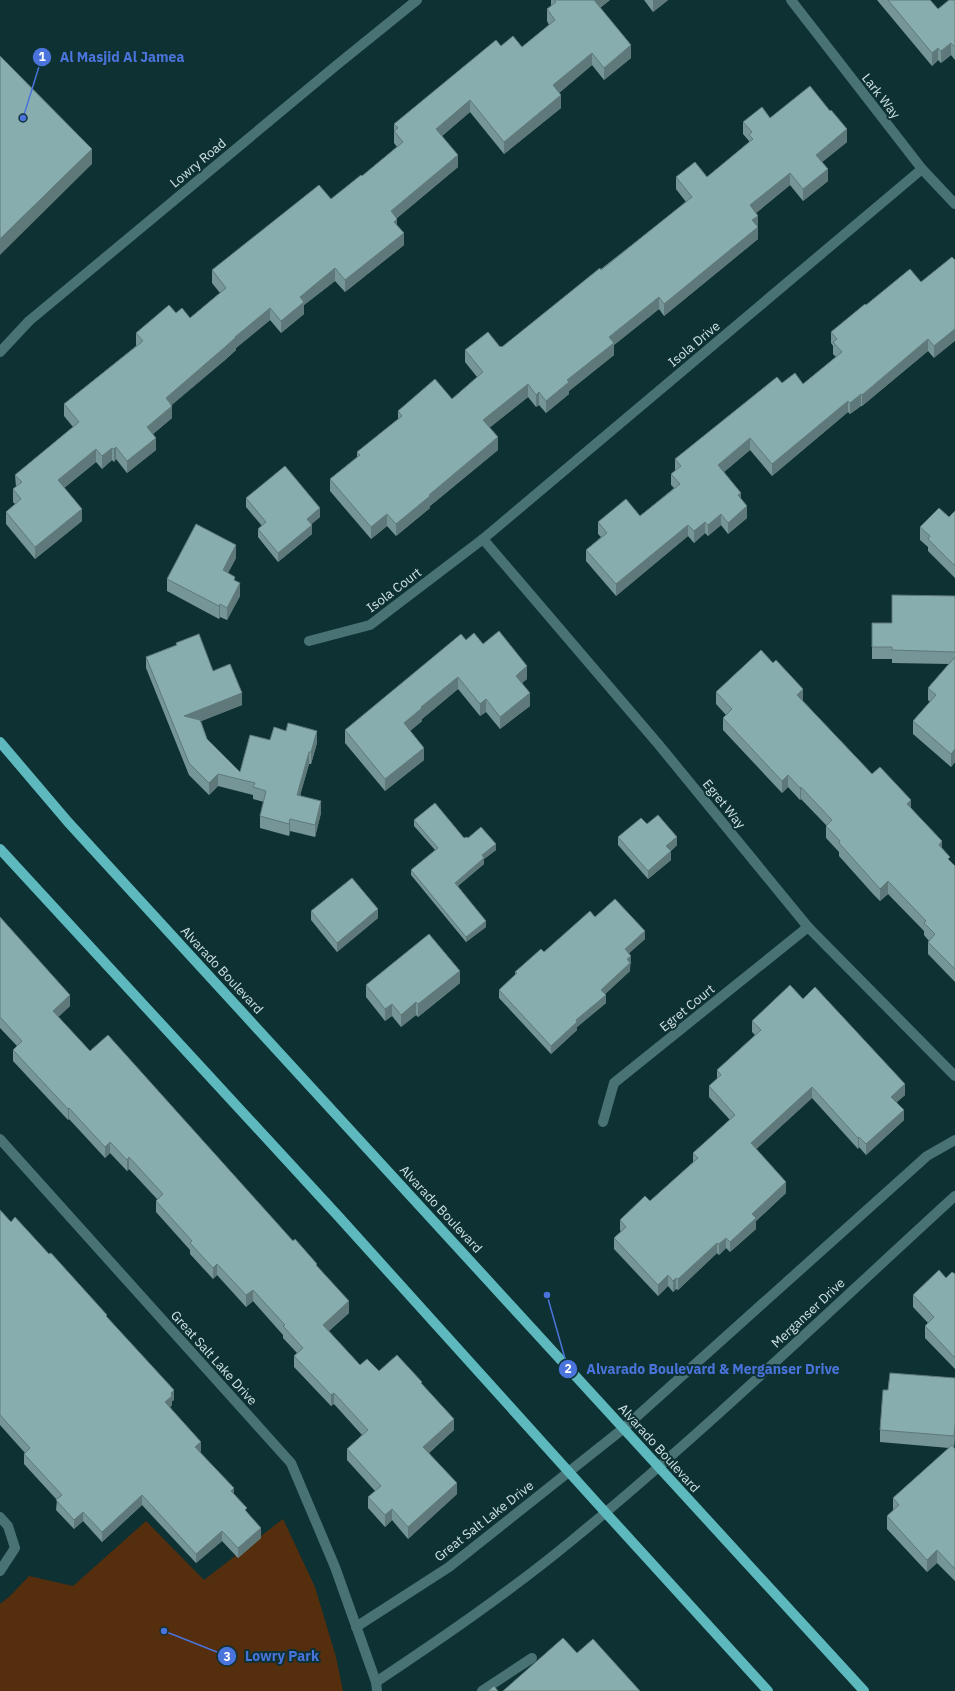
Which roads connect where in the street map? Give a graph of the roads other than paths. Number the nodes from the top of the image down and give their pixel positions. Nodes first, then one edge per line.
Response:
1 (417, 0) edge
2 (791, 0) edge
3 (922, 169) junction
4 (955, 204) edge
5 (0, 352) edge
6 (483, 539) junction
7 (310, 641) dead end
8 (0, 742) edge
9 (0, 848) edge
10 (808, 927) junction
11 (955, 1076) edge
12 (603, 1122) dead end
13 (0, 1139) edge
14 (955, 1140) edge
15 (955, 1196) edge
16 (624, 1428) junction
17 (659, 1468) junction
18 (568, 1471) junction
19 (605, 1512) junction
20 (0, 1517) edge
21 (0, 1571) edge
22 (356, 1627) junction
23 (532, 1658) dead end
24 (376, 1687) edge
25 (482, 1691) edge
26 (768, 1691) edge
27 (864, 1691) edge

1 - 5 street, Lowry Road
2 - 3 street, Lark Way
3 - 4 street, Lark Way
3 - 6 street, Isola Drive
6 - 7 street, Isola Court
6 - 10 street, Egret Way
8 - 16 main road, Alvarado Boulevard
9 - 18 main road
10 - 11 street, Egret Way
10 - 12 street, Egret Court
13 - 22 street, Great Salt Lake Drive
14 - 16 street
15 - 17 street, Merganser Drive
16 - 17 main road, Alvarado Boulevard
16 - 18 street, Great Salt Lake Drive
17 - 19 street, Merganser Drive
17 - 27 main road, Alvarado Boulevard
18 - 19 main road
18 - 22 street, Great Salt Lake Drive
19 - 24 street, Great Salt Lake Drive
19 - 26 main road
20 - 21 street
22 - 24 street, Great Salt Lake Drive
23 - 25 street

